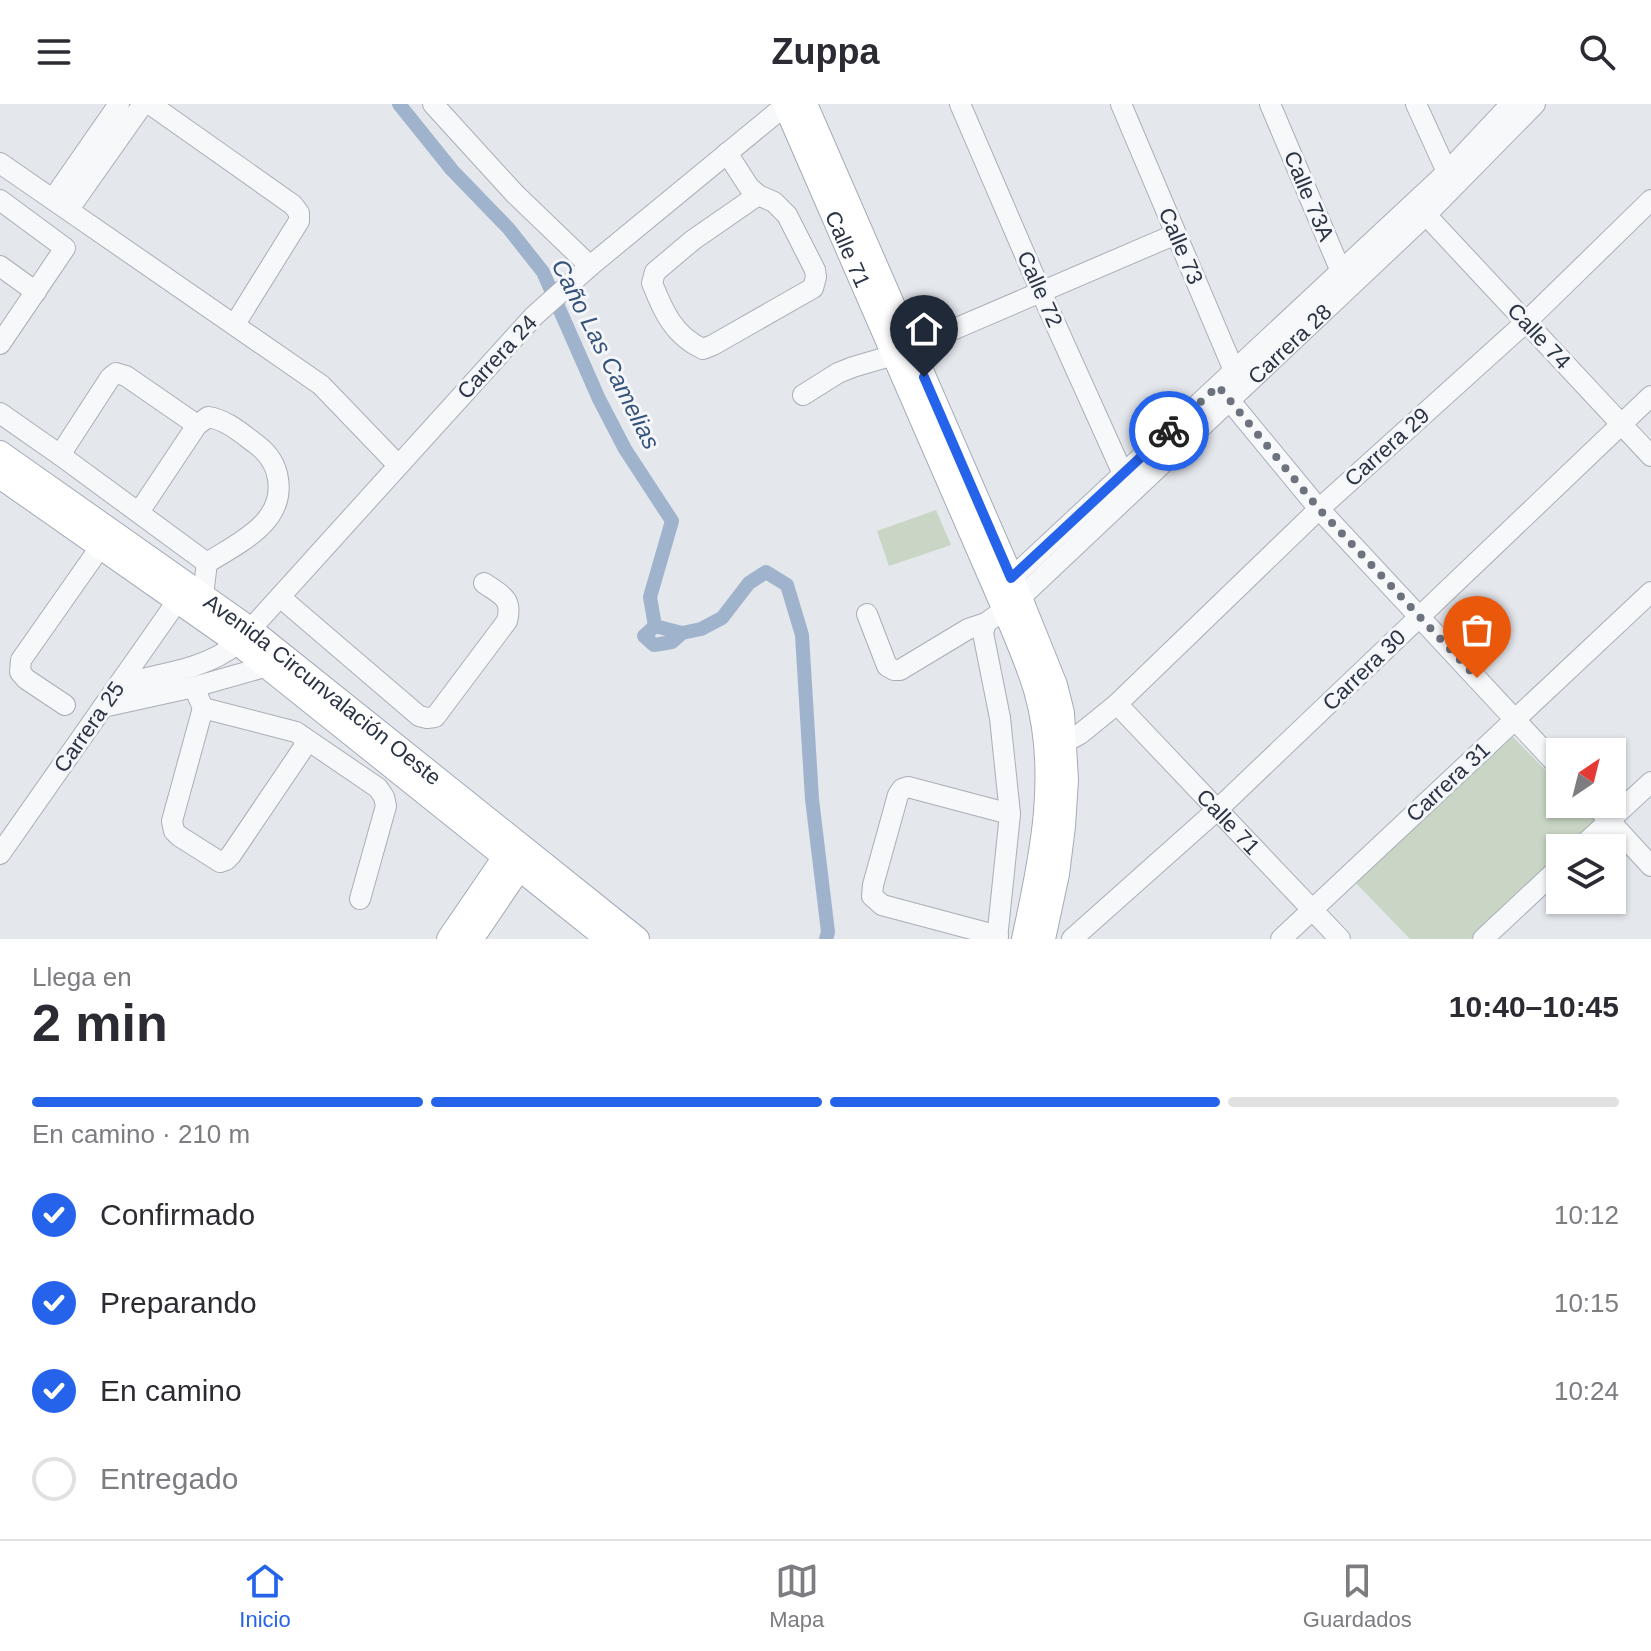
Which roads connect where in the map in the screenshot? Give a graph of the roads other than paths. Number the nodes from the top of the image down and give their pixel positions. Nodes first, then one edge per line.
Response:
1 (119, 104) edge
2 (143, 104) edge
3 (150, 104) edge
4 (433, 104) edge
5 (790, 104) edge
6 (960, 104) edge
7 (1121, 104) edge
8 (1270, 104) edge
9 (1416, 104) edge
10 (1511, 104) edge
11 (1535, 104) edge
12 (727, 153) junction
13 (0, 163) edge
14 (1447, 172) junction
15 (758, 195) junction
16 (0, 200) edge
17 (1651, 200) edge
18 (61, 204) junction
19 (1426, 215) junction
20 (1176, 234) junction
21 (0, 266) edge
22 (590, 266) junction
23 (1345, 280) junction
24 (36, 292) junction
25 (1041, 292) junction
26 (1526, 322) junction
27 (235, 324) junction
28 (1, 340) edge
29 (903, 352) junction
30 (1230, 387) junction
31 (803, 395) dead end
32 (1651, 396) edge
33 (0, 413) edge
34 (197, 425) junction
35 (1622, 425) junction
36 (0, 453) edge
37 (60, 455) junction
38 (1651, 456) edge
39 (398, 465) junction
40 (1123, 474) junction
41 (0, 476) edge
42 (1319, 509) junction
43 (139, 512) junction
44 (101, 546) junction
45 (207, 563) junction
46 (484, 583) dead end
47 (1651, 592) edge
48 (203, 595) junction
49 (280, 597) junction
50 (178, 600) junction
51 (1004, 600) junction
52 (867, 614) dead end
53 (1419, 617) junction
54 (244, 636) junction
55 (268, 666) junction
56 (119, 684) junction
57 (194, 687) junction
58 (1117, 704) junction
59 (65, 705) dead end
60 (103, 707) junction
61 (203, 708) junction
62 (1515, 719) junction
63 (304, 738) junction
64 (1056, 747) junction
65 (1546, 753) edge
66 (1651, 782) edge
67 (1218, 809) junction
68 (1010, 814) junction
69 (1606, 818) edge
70 (1609, 821) junction
71 (1595, 834) edge
72 (2, 847) edge
73 (517, 855) junction
74 (1651, 866) edge
75 (1546, 880) edge
76 (360, 899) dead end
77 (1312, 909) junction
78 (998, 937) edge
79 (449, 939) edge
80 (471, 939) edge
81 (608, 939) edge
82 (637, 939) edge
83 (1024, 939) edge
84 (1043, 939) edge
85 (1072, 939) edge
86 (1281, 939) edge
87 (1340, 939) edge
88 (1483, 939) edge

1 - 18 street
2 - 18 street
3 - 27 street
4 - 22 street
5 - 12 street, Carrera 24
5 - 29 main road, Calle 71
6 - 25 street, Calle 72
7 - 20 street, Calle 73
8 - 23 street, Calle 73A
9 - 14 street
10 - 14 street, Carrera 28
11 - 19 street, Carrera 28
12 - 15 street
12 - 22 street, Carrera 24
13 - 18 street
14 - 23 street, Carrera 28
15 - 15 street
16 - 24 street
17 - 26 street, Carrera 29
18 - 27 street
19 - 23 street, Carrera 28
19 - 26 street, Calle 74
20 - 25 street
20 - 30 street, Calle 73
21 - 24 street
22 - 39 street, Carrera 24
23 - 30 street, Carrera 28
24 - 28 street
25 - 29 street
25 - 40 street, Calle 72
26 - 35 street, Calle 74
26 - 42 street, Carrera 29
27 - 39 street
29 - 31 street
29 - 51 main road, Calle 71
30 - 40 street, Carrera 28
30 - 42 street, Calle 73
30 - 51 street, Carrera 28
32 - 35 street, Carrera 30
33 - 37 street
34 - 37 street
34 - 43 street
34 - 45 street
35 - 38 street, Calle 74
35 - 53 street, Carrera 30
36 - 48 main road, Avenida Circunvalación Oeste
37 - 43 street
39 - 49 street, Carrera 24
40 - 51 street, Carrera 28
41 - 44 main road, Avenida Circunvalación Oeste
42 - 53 street, Calle 73
42 - 58 street, Carrera 29
43 - 45 street
44 - 50 main road, Avenida Circunvalación Oeste
44 - 59 street
45 - 48 street
46 - 49 street
47 - 62 street, Carrera 31
48 - 54 main road, Avenida Circunvalación Oeste
49 - 54 street, Carrera 24
50 - 54 main road, Avenida Circunvalación Oeste
50 - 56 street, Carrera 25
51 - 52 street
51 - 64 main road, Calle 71
51 - 68 street
53 - 62 street, Calle 73
53 - 67 street, Carrera 30
54 - 55 main road, Avenida Circunvalación Oeste
54 - 56 street, Carrera 24
54 - 73 main road, Avenida Circunvalación Oeste
55 - 57 street
55 - 73 main road, Avenida Circunvalación Oeste
56 - 60 street, Carrera 25
57 - 60 street
57 - 61 street
58 - 64 street, Carrera 29
58 - 67 street, Calle 71
60 - 72 street, Carrera 25
61 - 63 street
61 - 63 street
62 - 65 street, Calle 73
62 - 77 street, Carrera 31
63 - 76 street
64 - 83 main road
64 - 84 main road
66 - 70 street
67 - 77 street, Calle 71
67 - 85 street, Carrera 30
68 - 78 street
68 - 78 street
69 - 70 street
70 - 71 street
70 - 74 street
73 - 79 main road
73 - 80 main road
73 - 81 main road, Avenida Circunvalación Oeste
73 - 82 main road, Avenida Circunvalación Oeste
75 - 88 street
77 - 86 street, Carrera 31
77 - 87 street, Calle 71

